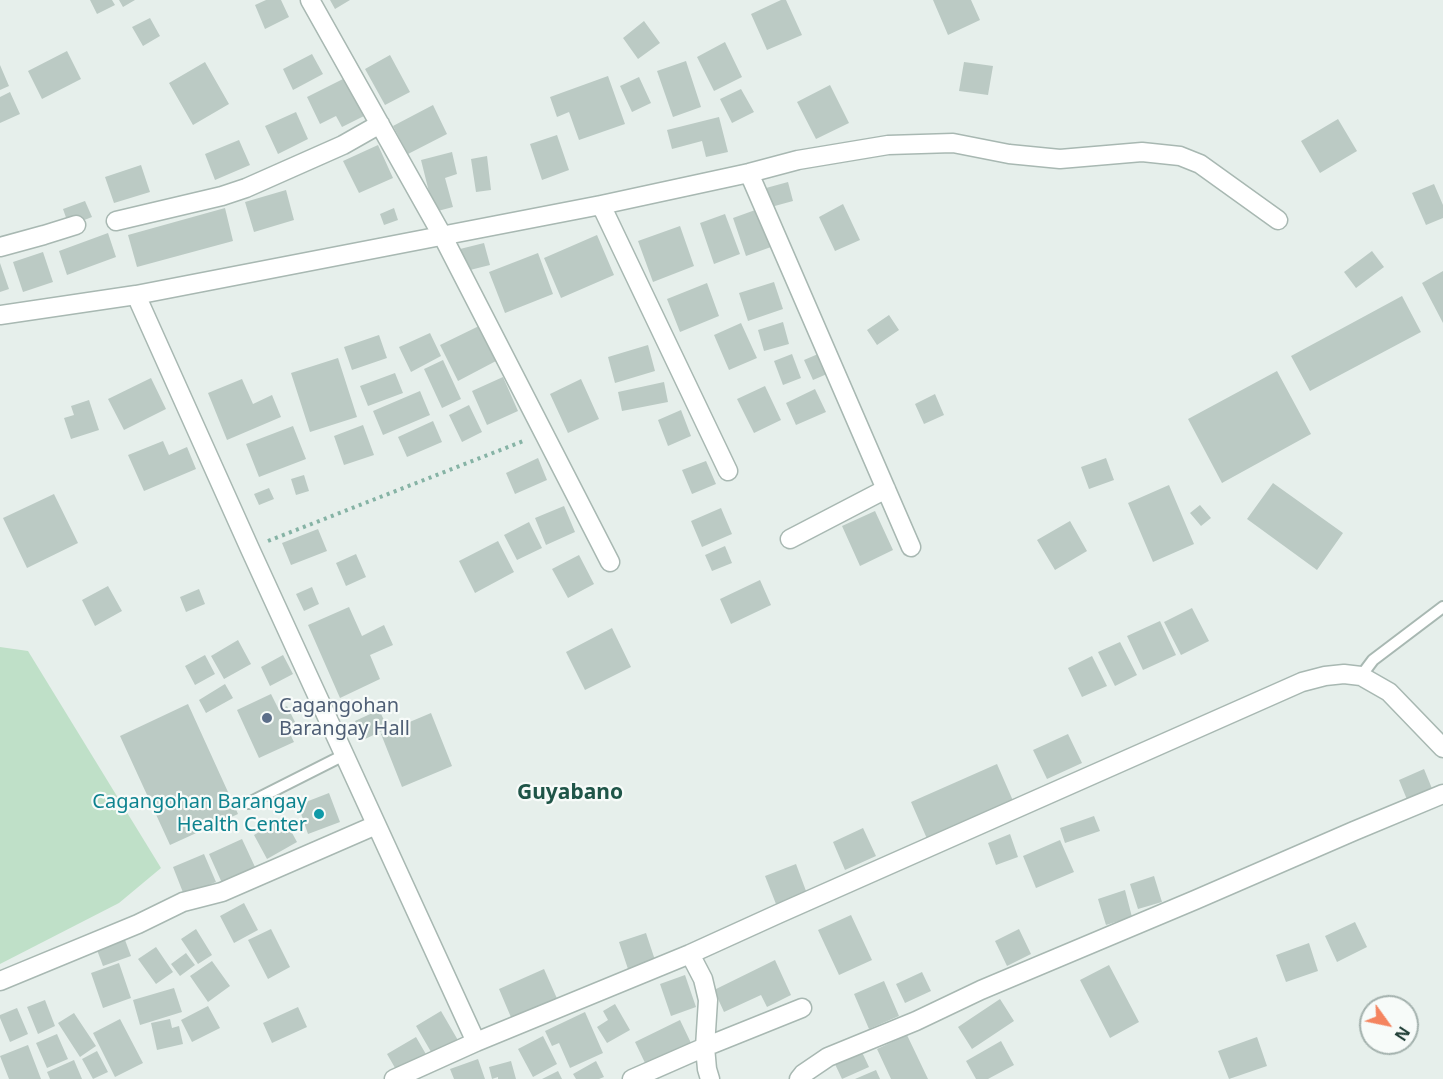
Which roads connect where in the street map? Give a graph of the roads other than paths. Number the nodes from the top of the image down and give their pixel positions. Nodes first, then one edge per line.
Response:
1 (310, 0) edge
2 (380, 124) junction
3 (749, 173) junction
4 (602, 205) junction
5 (1278, 220) dead end
6 (116, 221) dead end
7 (76, 225) dead end
8 (442, 236) junction
9 (0, 247) edge
10 (136, 295) junction
11 (0, 315) edge
12 (728, 471) dead end
13 (886, 489) junction
14 (790, 539) dead end
15 (911, 547) dead end
16 (610, 562) dead end
17 (1443, 607) edge
18 (1361, 676) junction
19 (1443, 748) edge
20 (344, 755) junction
21 (1443, 794) edge
22 (249, 803) dead end
23 (376, 825) junction
24 (690, 954) junction
25 (0, 981) edge
26 (802, 1008) dead end
27 (476, 1042) junction
28 (705, 1047) junction
29 (394, 1079) edge
30 (632, 1079) edge
31 (710, 1079) edge
32 (798, 1079) edge

1 - 2 street
2 - 6 street
2 - 8 street
3 - 4 street
3 - 5 street
3 - 13 street
4 - 8 street
4 - 12 street
7 - 9 street
8 - 10 street
8 - 16 street
10 - 11 street
10 - 20 street
13 - 14 street
13 - 15 street
17 - 18 lane
18 - 19 street
18 - 24 street
20 - 22 lane
20 - 23 street
21 - 32 street
23 - 25 street
23 - 27 street
24 - 27 street
24 - 28 street
26 - 28 street
27 - 29 street
28 - 30 street
28 - 31 street

